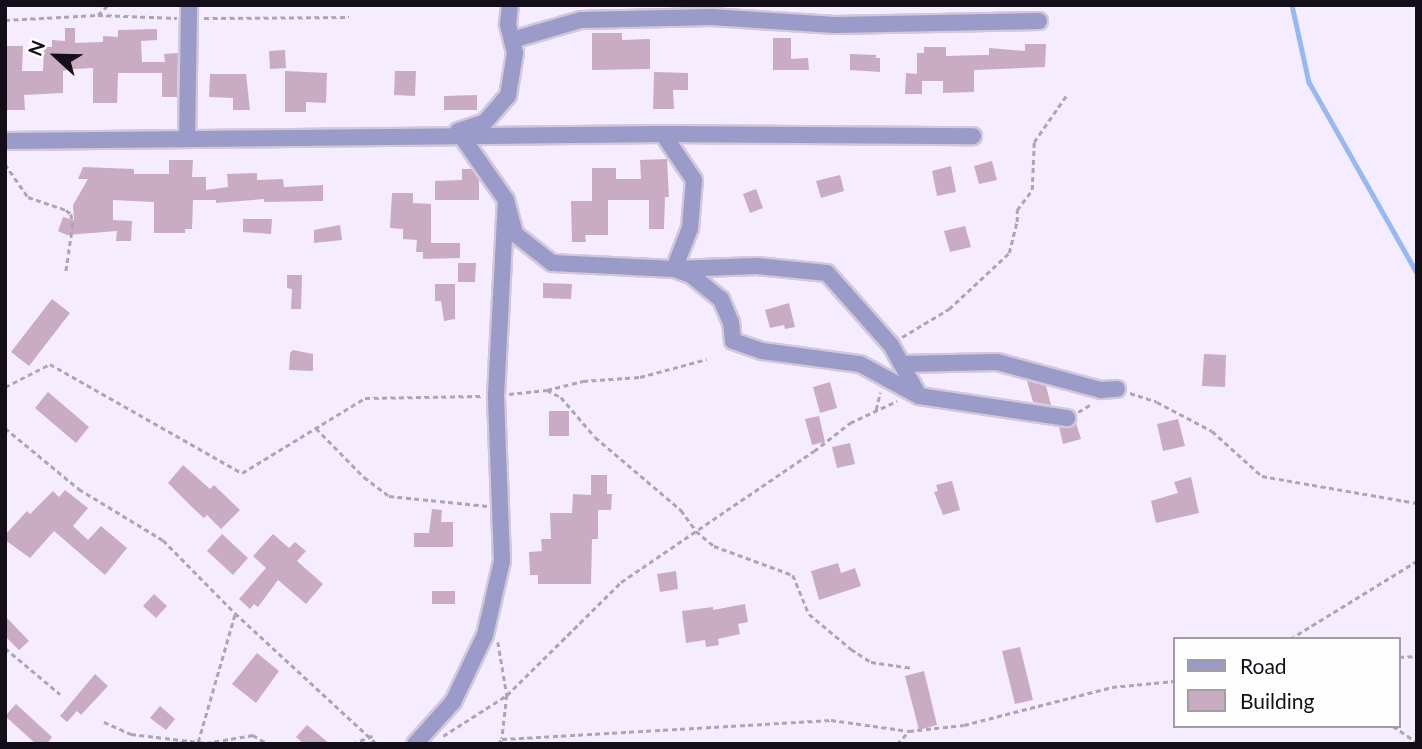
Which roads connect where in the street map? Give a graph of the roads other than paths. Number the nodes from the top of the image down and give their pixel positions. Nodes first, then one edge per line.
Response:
1 (189, 5) edge
2 (510, 5) edge
3 (1039, 20) dead end
4 (512, 40) junction
5 (663, 134) junction
6 (462, 136) junction
7 (973, 136) dead end
8 (443, 137) junction
9 (187, 139) junction
10 (5, 141) edge
11 (506, 200) junction
12 (674, 269) junction
13 (902, 364) junction
14 (1117, 389) road end
15 (919, 396) junction
16 (1068, 418) road end
17 (415, 744) edge

1 - 9 street
2 - 4 street
3 - 4 street
4 - 8 street
5 - 6 street
5 - 7 street
5 - 12 street
6 - 8 street
6 - 11 street
8 - 9 street
9 - 10 street
11 - 12 street
11 - 17 street
12 - 13 street
12 - 15 street
13 - 14 street
13 - 15 street
15 - 16 street

